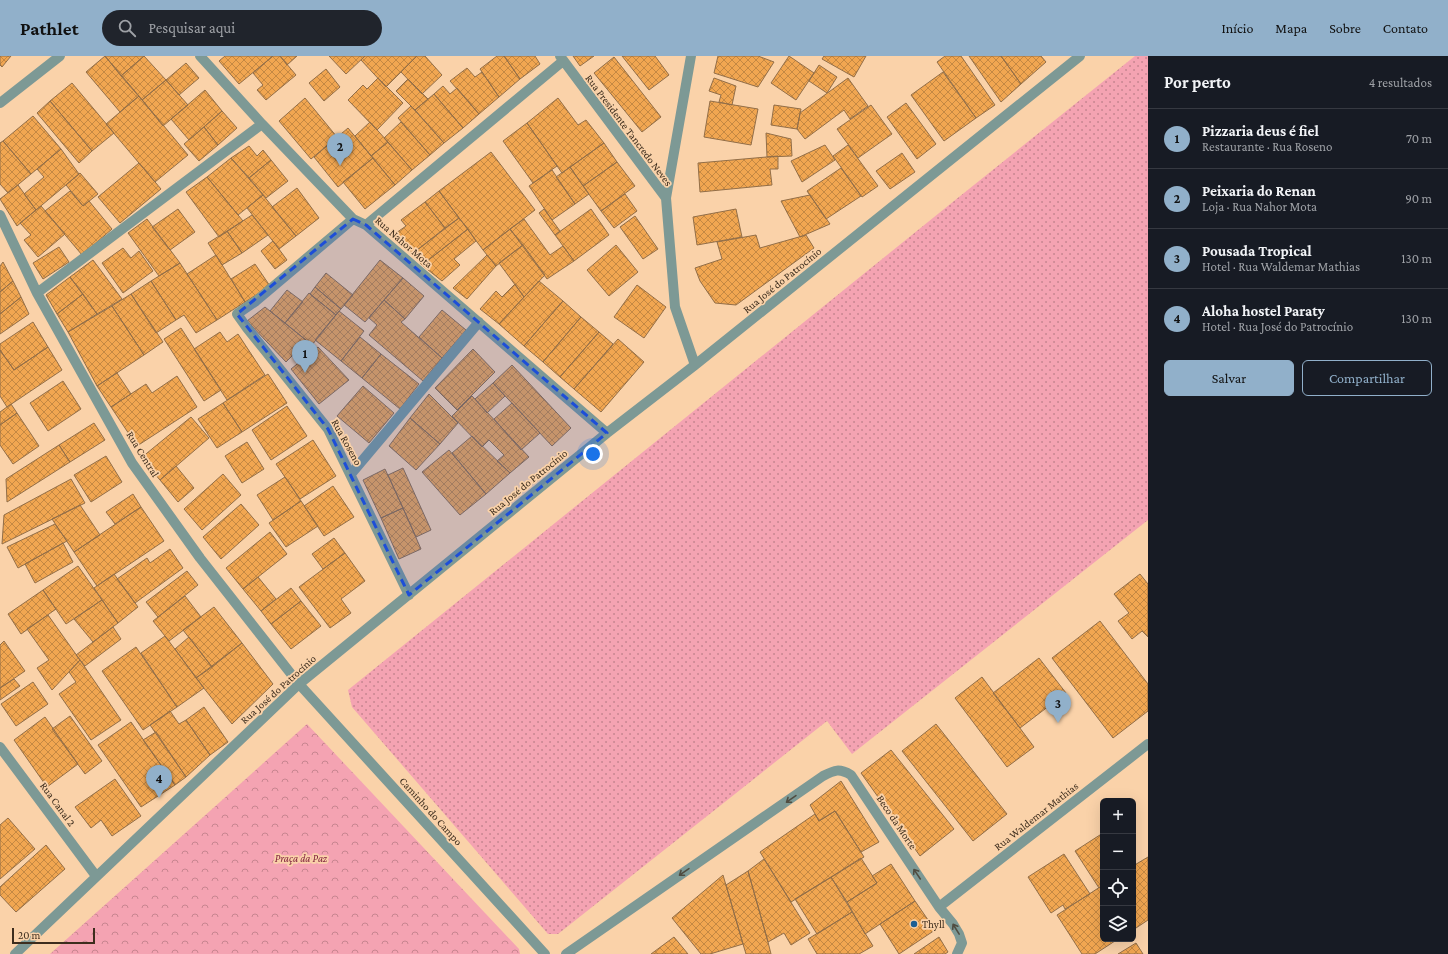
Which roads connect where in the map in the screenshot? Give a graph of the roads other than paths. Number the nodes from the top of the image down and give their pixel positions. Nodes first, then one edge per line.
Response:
1 (60, 56) edge
2 (200, 56) edge
3 (691, 56) edge
4 (1080, 56) edge
5 (561, 58) edge
6 (0, 103) edge
7 (262, 124) junction
8 (666, 198) junction
9 (0, 215) edge
10 (353, 219) junction
11 (366, 225) junction
12 (37, 293) junction
13 (479, 322) junction
14 (694, 365) junction
15 (607, 433) junction
16 (351, 474) junction
17 (410, 595) junction
18 (299, 684) junction
19 (1147, 746) edge
20 (0, 747) edge
21 (96, 876) junction
22 (939, 907) junction
23 (15, 954) edge
24 (545, 954) edge
25 (566, 954) edge
26 (957, 954) edge

1 - 6 street
2 - 7 street, Rua Nahor Mota
3 - 8 street
4 - 14 street, Rua José do Patrocínio
5 - 8 street, Rua Presidente Tancredo Neves
5 - 11 street
7 - 10 street, Rua Nahor Mota
7 - 12 street
8 - 14 street
9 - 12 street, Rua Central
10 - 11 street, Rua Nahor Mota
10 - 16 street, Rua Roseno
11 - 13 street, Rua Nahor Mota
12 - 18 street, Rua Central
13 - 15 street, Rua Nahor Mota
13 - 16 street
14 - 15 street, Rua José do Patrocínio
15 - 17 street, Rua José do Patrocínio
16 - 17 street, Rua Roseno
17 - 18 street, Rua José do Patrocínio
18 - 21 street, Rua José do Patrocínio
18 - 24 street, Caminho do Campo
19 - 22 street, Rua Waldemar Mathias
20 - 21 street, Rua Canal 2
21 - 23 street, Rua José do Patrocínio
22 -> 25 street, Beco da Morte
26 -> 22 street, Beco da Morte

